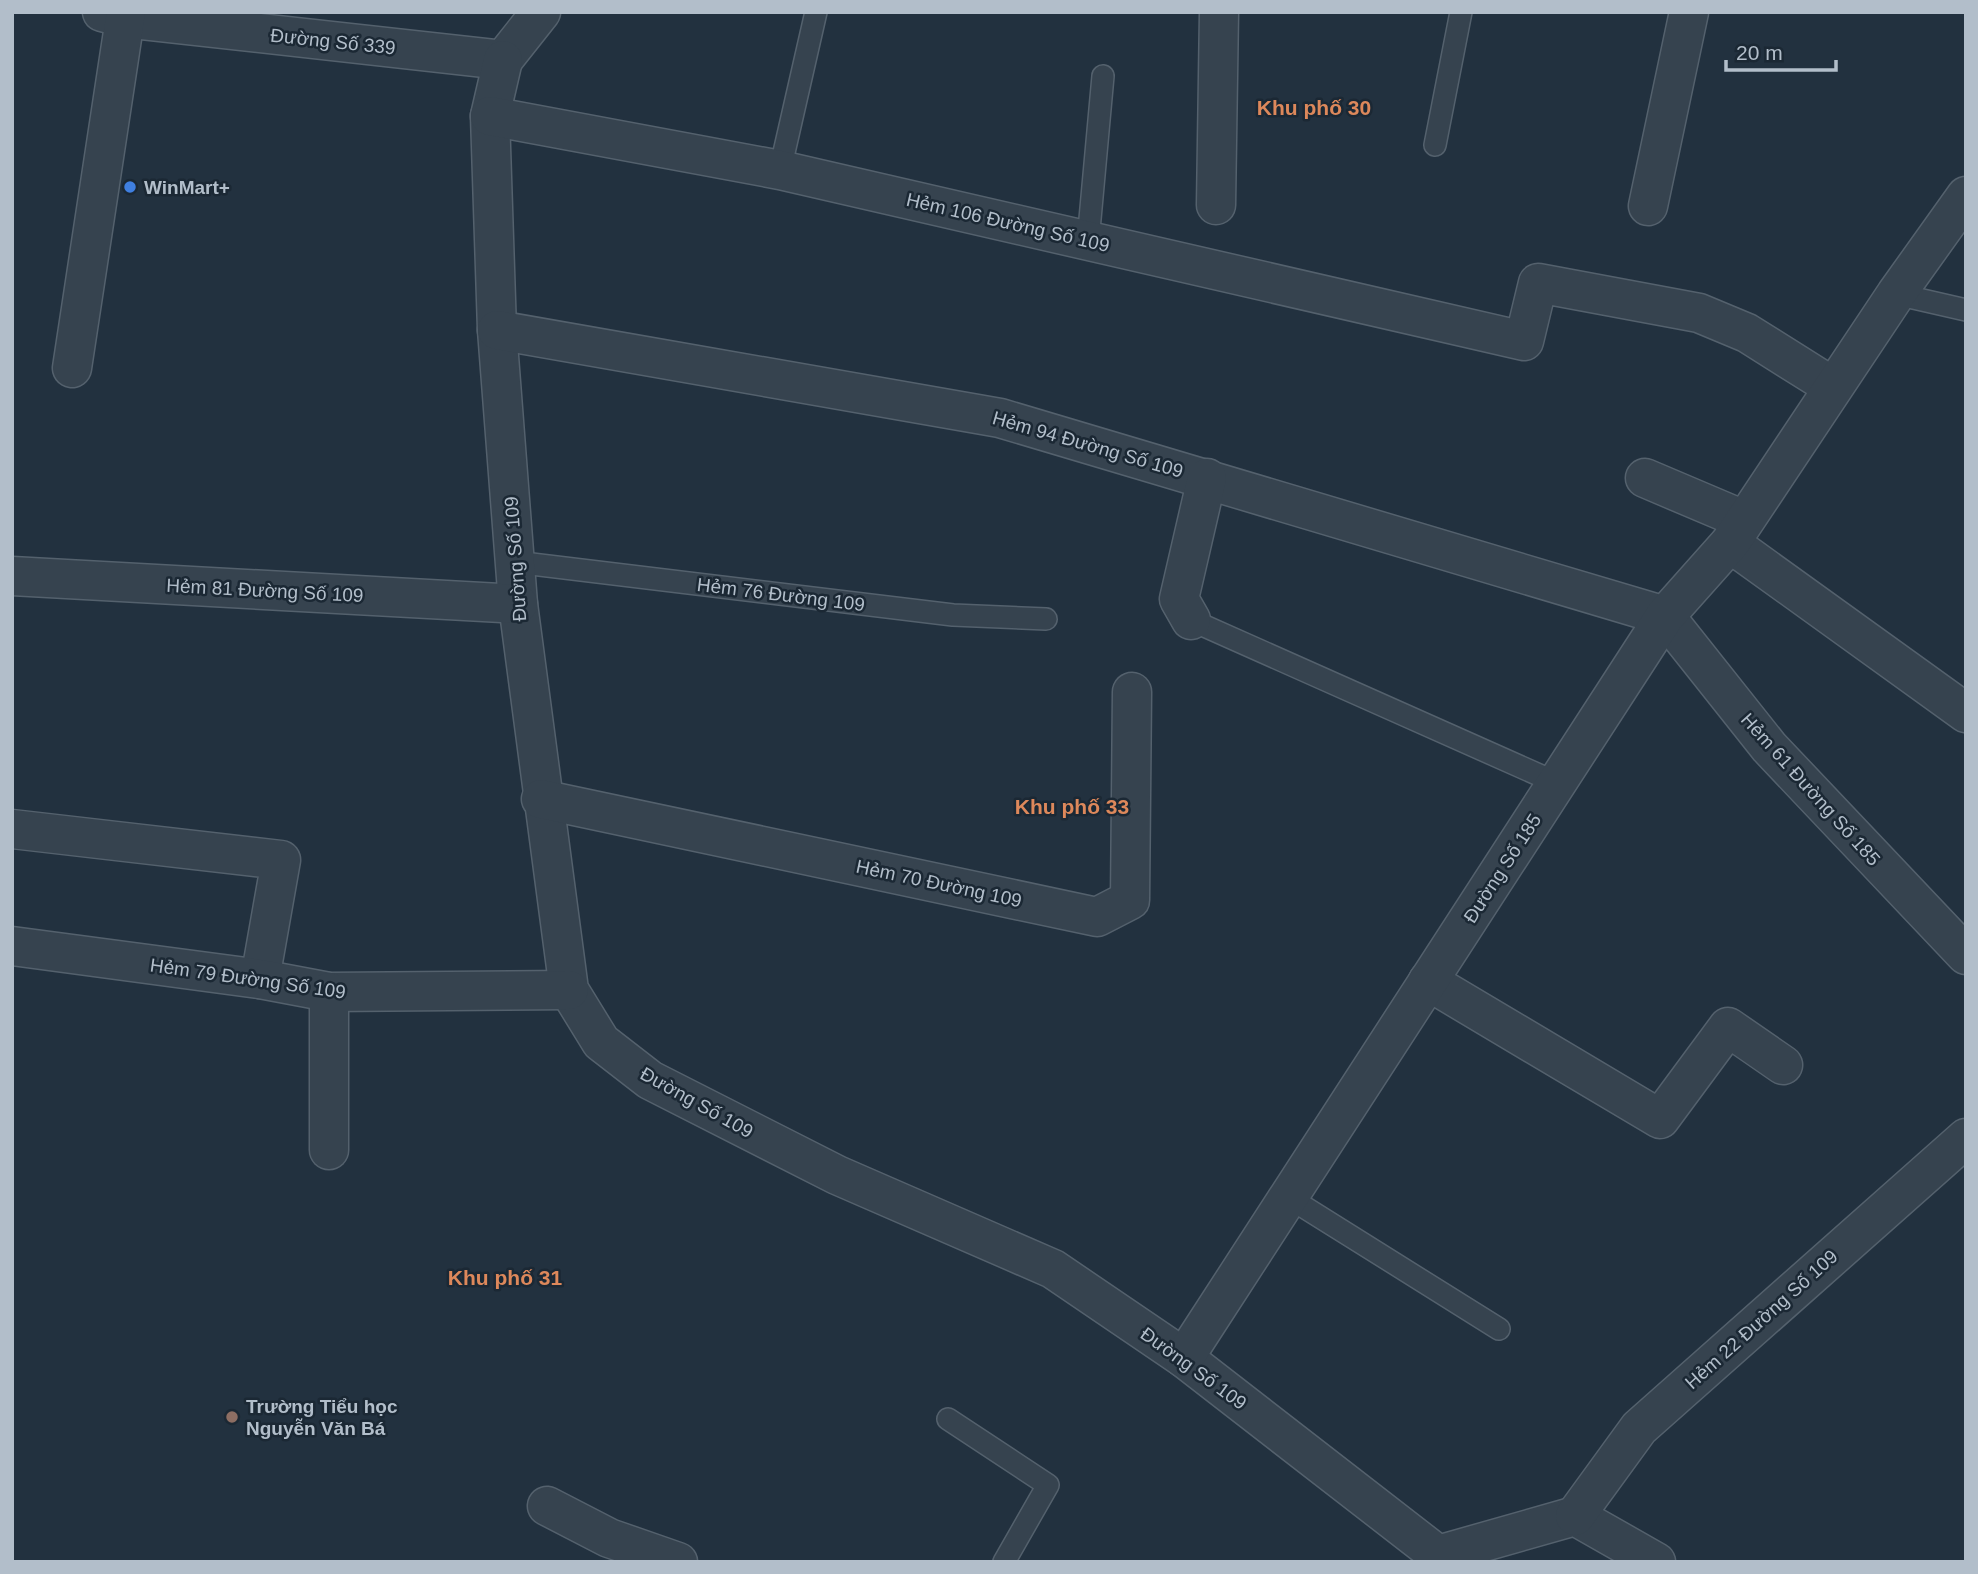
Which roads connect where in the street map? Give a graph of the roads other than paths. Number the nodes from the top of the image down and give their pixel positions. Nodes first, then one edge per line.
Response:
1 (541, 12) edge
2 (816, 12) edge
3 (1219, 12) edge
4 (1461, 12) edge
5 (1689, 12) edge
6 (117, 14) edge
7 (503, 61) junction
8 (1103, 76) dead end
9 (490, 116) junction
10 (1435, 145) dead end
11 (780, 170) junction
12 (1966, 196) edge
13 (1216, 205) dead end
14 (1648, 206) dead end
15 (1088, 241) junction
16 (1896, 294) junction
17 (1966, 310) edge
18 (497, 330) junction
19 (72, 368) dead end
20 (1833, 387) junction
21 (1207, 478) junction
22 (1645, 478) dead end
23 (1737, 531) junction
24 (515, 562) junction
25 (12, 576) edge
26 (518, 604) junction
27 (1665, 616) junction
28 (1046, 619) dead end
29 (1191, 620) joint
30 (1132, 692) dead end
31 (1966, 713) edge
32 (1557, 783) junction
33 (541, 799) junction
34 (12, 829) edge
35 (12, 946) edge
36 (1966, 955) edge
37 (260, 979) junction
38 (1428, 981) junction
39 (569, 990) junction
40 (329, 992) junction
41 (1783, 1065) dead end
42 (1966, 1138) edge
43 (329, 1150) dead end
44 (1287, 1197) junction
45 (1499, 1329) dead end
46 (1184, 1358) junction
47 (948, 1419) dead end
48 (547, 1506) dead end
49 (1575, 1516) junction
50 (612, 1550) edge
51 (678, 1562) edge
52 (1004, 1562) edge
53 (1656, 1562) edge

1 - 7 street
2 - 11 lane
3 - 13 street
4 - 10 lane
5 - 14 street
6 - 7 street, Đường Số 339
6 - 19 street
7 - 9 street, Đường Số 109
8 - 15 lane
9 - 11 street, Hẻm 106 Đường Số 109
9 - 18 street, Đường Số 109
11 - 15 street, Hẻm 106 Đường Số 109
12 - 16 street, Đường Số 185
15 - 20 street, Hẻm 106 Đường Số 109
16 - 17 lane
16 - 20 street, Đường Số 185
18 - 21 street, Hẻm 94 Đường Số 109
18 - 24 street, Đường Số 109
20 - 23 street, Đường Số 185
21 - 27 street, Hẻm 94 Đường Số 109
21 - 29 street
22 - 23 street
23 - 27 street, Đường Số 185
23 - 31 street
24 - 26 street, Đường Số 109
24 - 28 lane, Hẻm 76 Đường 109
25 - 26 street, Hẻm 81 Đường Số 109
26 - 33 street, Đường Số 109
27 - 32 street, Đường Số 185
27 - 36 street, Hẻm 61 Đường Số 185
29 - 32 lane
30 - 33 street, Hẻm 70 Đường 109
32 - 38 street, Đường Số 185
33 - 39 street, Đường Số 109
34 - 37 street
35 - 37 street, Hẻm 79 Đường Số 109
37 - 40 street, Hẻm 79 Đường Số 109
38 - 41 street
38 - 44 street, Đường Số 185
39 - 40 street, Hẻm 79 Đường Số 109
39 - 46 street, Đường Số 109
40 - 43 street
42 - 49 street, Hẻm 22 Đường Số 109
44 - 45 lane
44 - 46 street, Đường Số 185
46 - 49 street, Đường Số 109
47 - 52 lane
48 - 50 street
49 - 53 street
50 - 51 street

